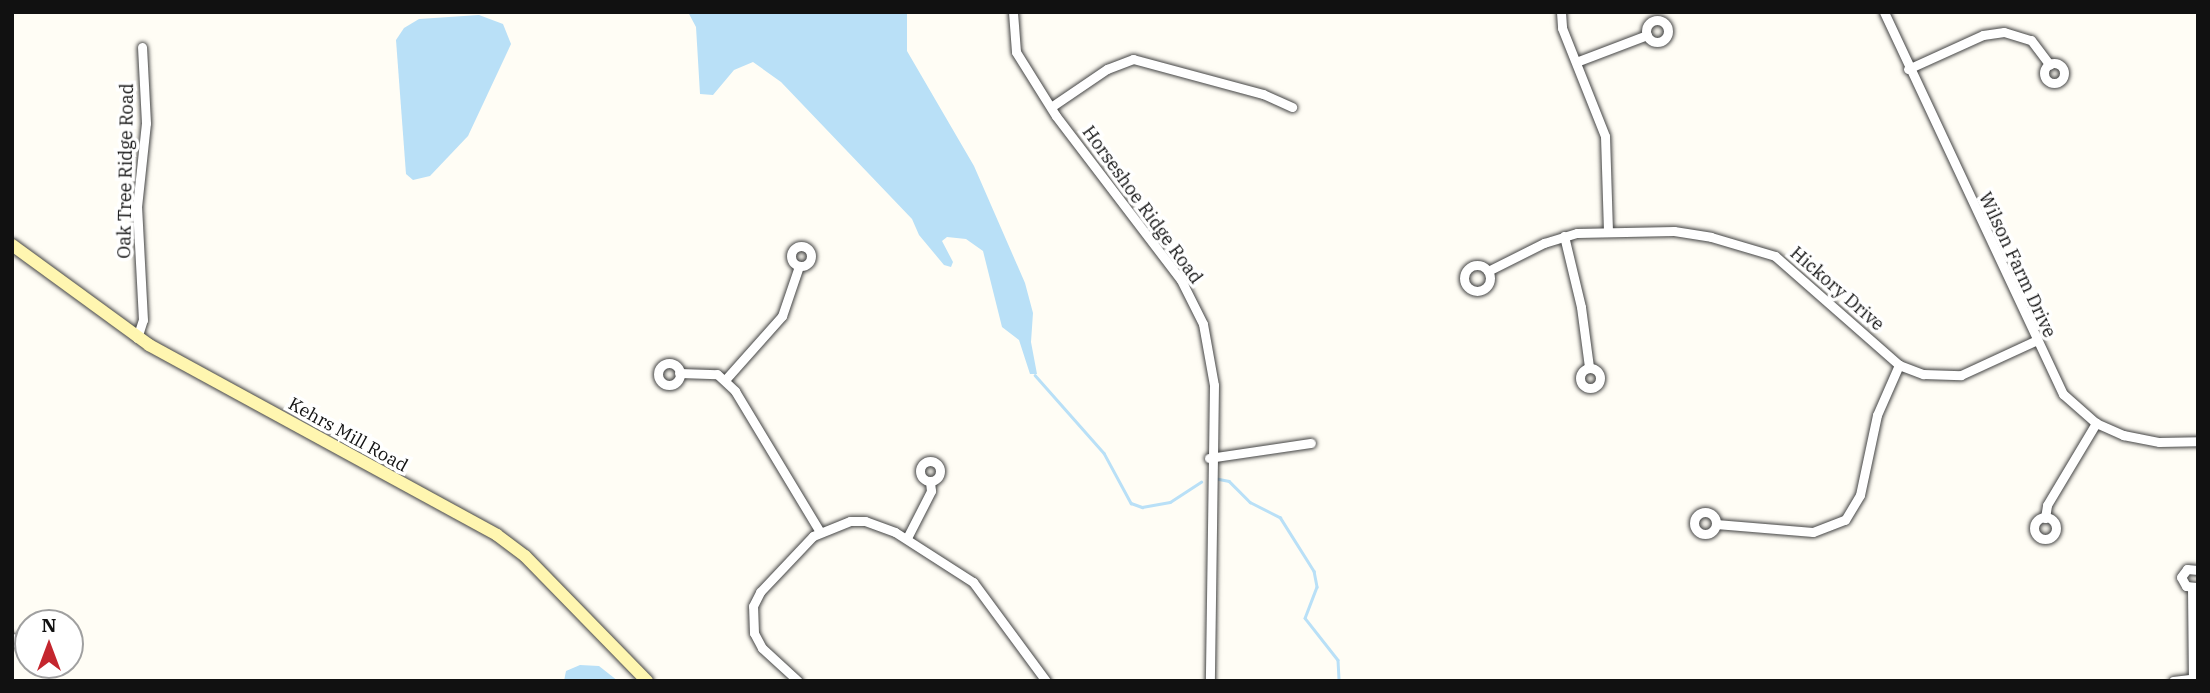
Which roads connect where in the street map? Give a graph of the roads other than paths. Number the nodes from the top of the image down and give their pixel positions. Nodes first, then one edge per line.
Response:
1 (1013, 12) edge
2 (1561, 12) edge
3 (1884, 12) edge
4 (1647, 35) dead end
5 (142, 47) dead end
6 (1576, 62) junction
7 (2050, 65) dead end
8 (1908, 69) junction
9 (1051, 107) junction
10 (1292, 107) dead end
11 (1608, 230) junction
12 (1564, 236) junction
13 (12, 245) edge
14 (799, 266) dead end
15 (1488, 271) dead end
16 (137, 338) junction
17 (2035, 341) junction
18 (1899, 365) junction
19 (1589, 367) dead end
20 (680, 373) dead end
21 (725, 380) junction
22 (2096, 423) junction
23 (2198, 440) edge
24 (1311, 443) dead end
25 (1209, 458) junction
26 (930, 481) dead end
27 (2045, 518) dead end
28 (1716, 524) dead end
29 (819, 530) junction
30 (907, 538) junction
31 (2198, 570) edge
32 (2195, 587) edge
33 (2195, 678) edge
34 (647, 681) edge
35 (798, 681) edge
36 (1046, 681) edge
37 (1210, 681) edge
38 (2173, 681) edge

1 - 9 street, Horseshoe Ridge Road
2 - 6 street
3 - 8 street, Wilson Farm Drive
4 - 6 street
5 - 16 street, Oak Tree Ridge Road
6 - 11 street
7 - 8 street
8 - 17 street, Wilson Farm Drive
9 - 10 street
9 - 25 street, Horseshoe Ridge Road
11 - 12 street, Hickory Drive
11 - 18 street, Hickory Drive
12 - 15 street, Hickory Drive
12 - 19 street
13 - 16 main road, Kehrs Mill Road
14 - 21 street
16 - 34 main road, Kehrs Mill Road
17 - 18 street, Hickory Drive
17 - 22 street, Wilson Farm Drive
18 - 28 street
20 - 21 street
21 - 29 street
22 - 23 street, Wilson Farm Drive
22 - 27 street
24 - 25 street
25 - 37 street, Horseshoe Ridge Road
26 - 30 street
29 - 30 street
29 - 35 street
30 - 36 street
31 - 32 street
32 - 33 street
33 - 38 street

